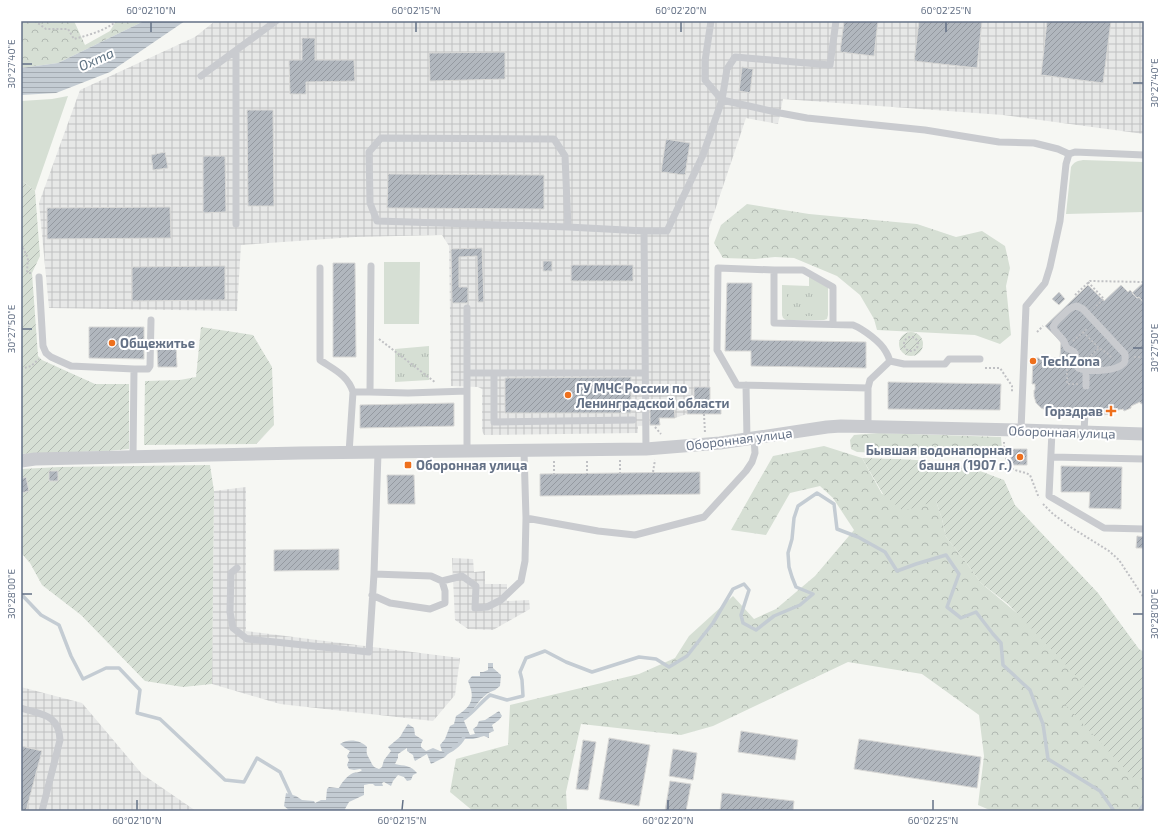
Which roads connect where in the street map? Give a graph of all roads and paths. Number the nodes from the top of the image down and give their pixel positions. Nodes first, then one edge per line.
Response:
1 (35, 21) edge
2 (117, 21) edge
3 (276, 21) edge
4 (711, 21) edge
5 (836, 21) edge
6 (236, 51) junction
7 (201, 76) dead end
8 (722, 100) junction
9 (1069, 154) junction
10 (1144, 155) edge
11 (236, 224) dead end
12 (568, 227) junction
13 (644, 231) junction
14 (21, 244) edge
15 (371, 266) dead end
16 (320, 268) dead end
17 (774, 270) junction
18 (40, 277) joint
19 (1088, 282) junction
20 (1144, 282) edge
21 (1075, 295) dead end
22 (467, 308) dead end
23 (1088, 314) junction
24 (151, 320) dead end
25 (833, 324) junction
26 (1043, 326) dead end
27 (370, 332) junction
28 (1037, 332) dead end
29 (1083, 332) junction
30 (918, 347) joint
31 (1067, 347) junction
32 (1098, 348) junction
33 (46, 353) junction
34 (980, 359) dead end
35 (890, 361) junction
36 (1119, 366) junction
37 (985, 368) dead end
38 (1078, 368) junction
39 (21, 369) edge
40 (134, 369) junction
41 (1086, 370) junction
42 (467, 373) junction
43 (494, 373) junction
44 (644, 373) junction
45 (746, 385) junction
46 (1086, 386) dead end
47 (868, 388) junction
48 (467, 391) junction
49 (353, 392) junction
50 (370, 392) junction
51 (448, 392) junction
52 (1012, 394) dead end
53 (1085, 413) dead end
54 (704, 414) dead end
55 (633, 420) dead end
56 (653, 425) dead end
57 (868, 426) junction
58 (1021, 430) junction
59 (1052, 431) junction
60 (1084, 432) junction
61 (705, 433) dead end
62 (661, 434) dead end
63 (1144, 434) edge
64 (750, 438) junction
65 (524, 451) junction
66 (467, 452) junction
67 (651, 452) junction
68 (349, 453) junction
69 (378, 453) junction
70 (133, 457) junction
71 (1051, 457) junction
72 (1144, 459) edge
73 (21, 461) edge
74 (653, 472) dead end
75 (526, 518) junction
76 (1144, 529) edge
77 (1109, 551) dead end
78 (237, 568) dead end
79 (374, 574) junction
80 (442, 581) junction
81 (372, 595) junction
82 (1144, 598) edge
83 (21, 708) edge
84 (42, 811) edge

1 - 2 path
3 - 6 lane
4 - 8 lane
5 - 8 lane
6 - 7 lane
6 - 11 lane
8 - 9 lane
8 - 13 lane
9 - 10 lane
9 - 58 lane
12 - 12 lane
12 - 13 lane
13 - 44 lane
14 - 18 path
15 - 27 lane
16 - 49 lane
17 - 25 lane
17 - 25 lane
17 - 45 lane
18 - 33 lane
19 - 20 path
19 - 21 path
19 - 23 path
22 - 42 lane
23 - 29 path
23 - 31 lane
23 - 36 lane
24 - 40 lane
25 - 35 lane
26 - 28 path
27 - 50 lane
27 - 51 path
29 - 31 path
29 - 32 path
30 - 30 path
31 - 38 lane
32 - 36 path
32 - 38 path
33 - 39 path
33 - 40 lane
34 - 35 lane
35 - 47 lane
36 - 41 lane
37 - 52 path
38 - 41 lane
40 - 70 lane
41 - 46 lane
42 - 43 lane
42 - 48 lane
43 - 44 lane
43 - 55 lane
44 - 67 lane
45 - 47 lane
45 - 64 lane
47 - 57 lane
48 - 51 lane
48 - 66 lane
49 - 50 lane
49 - 68 lane
50 - 51 lane
53 - 60 lane
54 - 61 path
56 - 62 path
57 - 58 street, Оборонная улица
57 - 64 street, Оборонная улица
58 - 59 street, Оборонная улица
59 - 60 street, Оборонная улица
59 - 71 lane
60 - 63 street, Оборонная улица
64 - 67 street, Оборонная улица
64 - 75 lane
65 - 66 street, Оборонная улица
65 - 67 street, Оборонная улица
65 - 75 lane
66 - 69 street, Оборонная улица
67 - 74 path
68 - 69 street, Оборонная улица
68 - 70 street, Оборонная улица
69 - 79 lane
70 - 73 street, Оборонная улица
71 - 72 lane
71 - 76 lane
75 - 80 lane
77 - 82 path
78 - 81 lane
79 - 80 lane
79 - 81 lane
80 - 81 lane
83 - 84 lane

